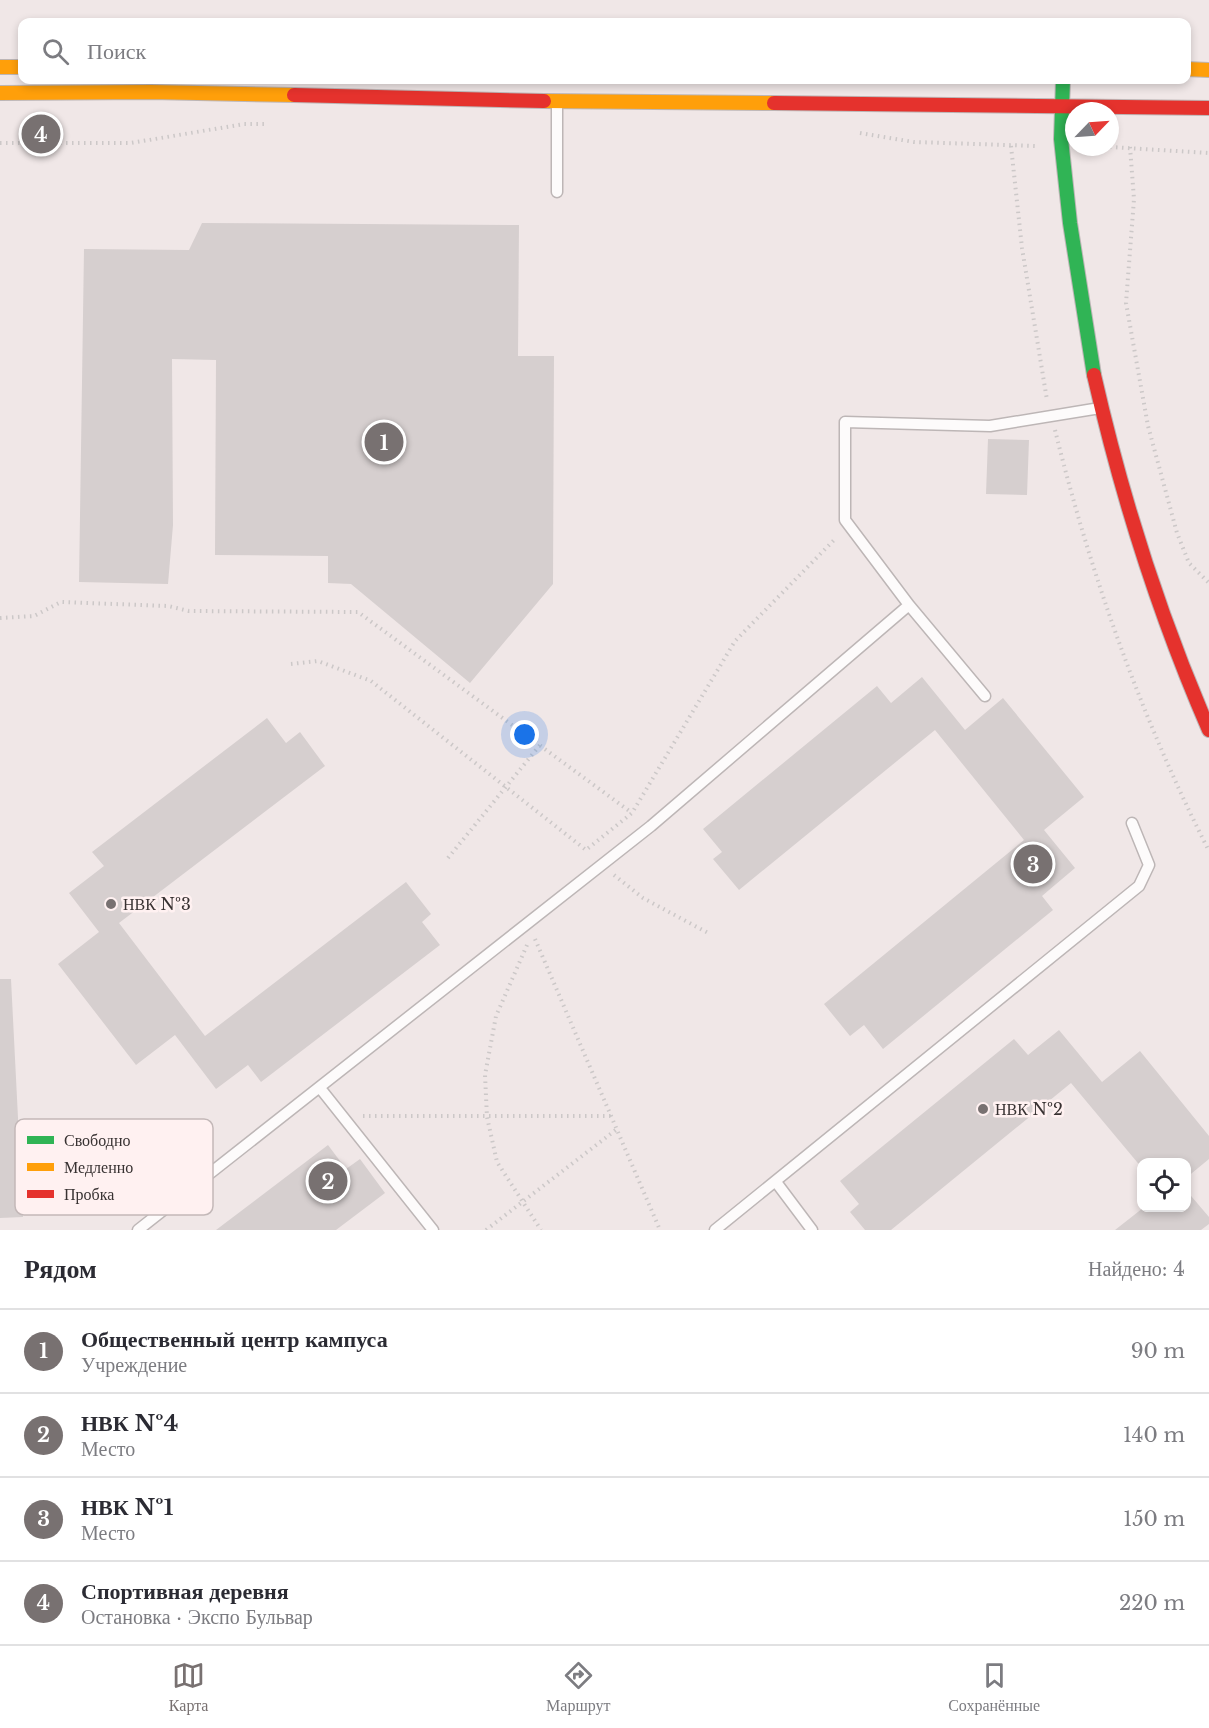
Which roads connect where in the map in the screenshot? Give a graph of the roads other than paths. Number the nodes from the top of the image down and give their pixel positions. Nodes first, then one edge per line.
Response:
1 (0, 67) edge
2 (18, 67) edge
3 (1191, 69) edge
4 (1209, 70) edge
5 (1063, 84) edge
6 (151, 92) junction
7 (2, 101) edge
8 (557, 101) junction
9 (114, 103) dead end
10 (1063, 105) junction
11 (1209, 108) edge
12 (557, 192) dead end
13 (1102, 408) junction
14 (909, 605) junction
15 (985, 696) dead end
16 (1209, 730) edge
17 (1131, 823) dead end
18 (320, 1088) junction
19 (213, 1171) edge
20 (776, 1182) junction
21 (157, 1215) edge
22 (138, 1230) edge
23 (433, 1230) edge
24 (715, 1230) edge
25 (812, 1230) edge

1 - 2 street
3 - 4 street
5 - 10 street
6 - 7 street
6 - 8 street
6 - 9 lane
8 - 10 street
8 - 12 lane
10 - 11 street
10 - 13 street
13 - 14 lane
13 - 16 street
14 - 15 lane
14 - 18 lane
17 - 20 lane
18 - 19 lane
18 - 23 lane
20 - 24 lane
20 - 25 lane
21 - 22 lane

